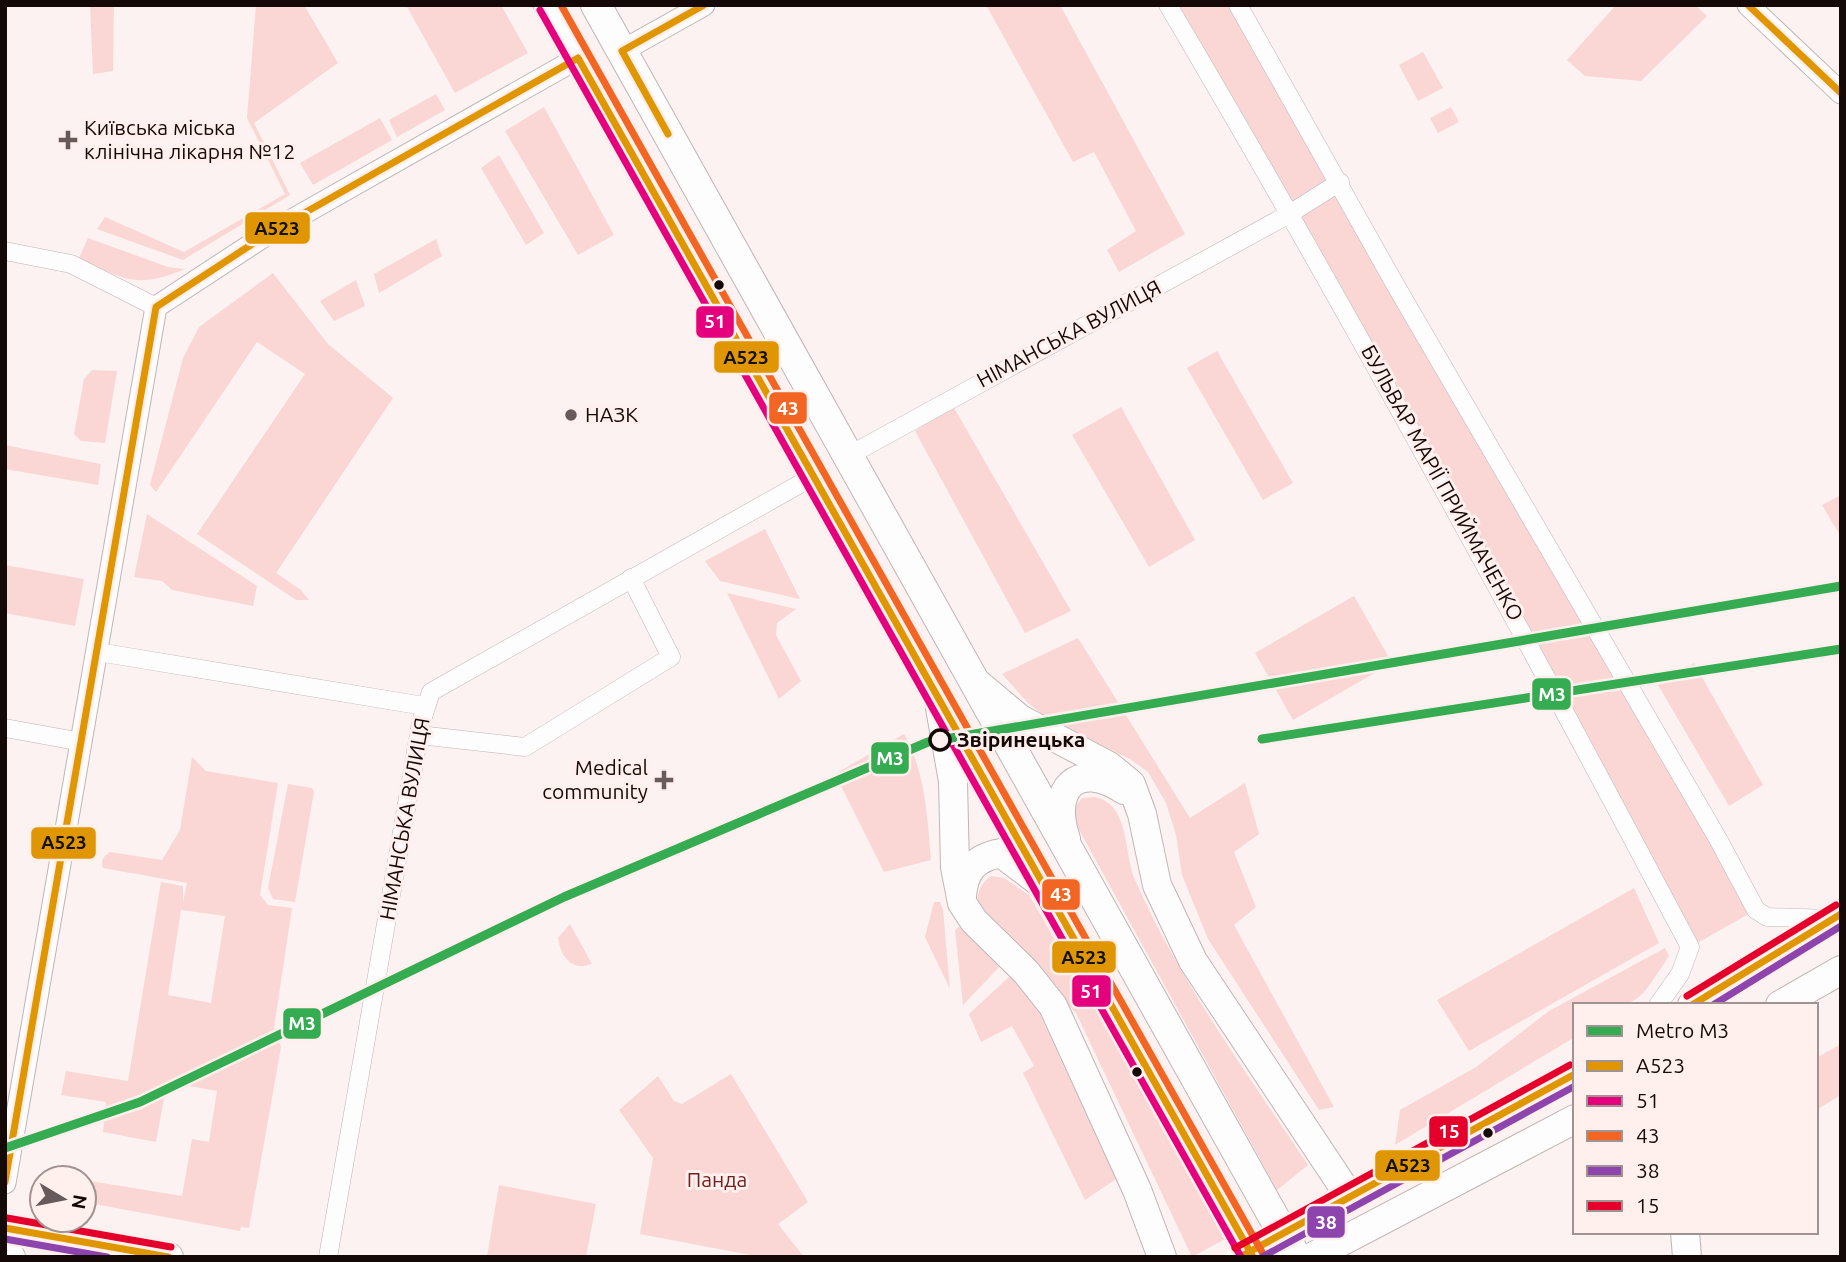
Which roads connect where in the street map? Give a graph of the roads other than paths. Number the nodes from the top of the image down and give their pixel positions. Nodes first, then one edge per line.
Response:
1 (549, 5) edge
2 (596, 5) edge
3 (704, 5) edge
4 (1168, 5) edge
5 (1238, 5) edge
6 (1748, 5) edge
7 (622, 51) junction
8 (578, 58) junction
9 (1841, 93) edge
10 (1340, 182) junction
11 (1292, 213) junction
12 (5, 251) edge
13 (156, 307) junction
14 (848, 456) junction
15 (814, 476) junction
16 (631, 578) junction
17 (98, 652) junction
18 (975, 681) junction
19 (937, 695) junction
20 (424, 706) junction
21 (5, 728) edge
22 (419, 735) junction
23 (82, 742) junction
24 (1137, 800) junction
25 (1072, 855) junction
26 (1047, 888) junction
27 (962, 903) junction
28 (1837, 916) edge
29 (1841, 970) edge
30 (1659, 1003) edge
31 (1695, 1003) edge
32 (1783, 1003) edge
33 (1573, 1075) edge
34 (1573, 1119) edge
35 (1402, 1167) junction
36 (5, 1183) edge
37 (1350, 1197) junction
38 (1417, 1199) junction
39 (5, 1228) edge
40 (1685, 1234) edge
41 (1323, 1251) edge
42 (5, 1256) edge
43 (11, 1257) edge
44 (169, 1257) edge
45 (328, 1257) edge
46 (1162, 1257) edge
47 (1240, 1257) edge
48 (1253, 1257) edge
49 (1296, 1257) edge
50 (1687, 1257) edge

1 - 8 highway
2 - 7 highway
3 - 7 street
4 - 11 street, БУЛЬВАР МАРІЇ ПРИЙМАЧЕНКО
5 - 10 street
6 - 9 street
7 - 14 highway
8 - 13 street
8 - 15 highway
10 - 11 street, НІМАНСЬКА ВУЛИЦЯ
10 - 28 street
11 - 14 street, НІМАНСЬКА ВУЛИЦЯ
11 - 30 street, БУЛЬВАР МАРІЇ ПРИЙМАЧЕНКО
12 - 13 street
13 - 17 street
14 - 18 highway
15 - 16 street, НІМАНСЬКА ВУЛИЦЯ
15 - 19 highway
16 - 20 street, НІМАНСЬКА ВУЛИЦЯ
16 - 22 street
17 - 20 street
17 - 23 street
18 - 24 main road
18 - 25 highway
19 - 26 highway
19 - 27 main road
20 - 22 street, НІМАНСЬКА ВУЛИЦЯ
21 - 23 street
22 - 45 street, НІМАНСЬКА ВУЛИЦЯ
23 - 36 street
24 - 25 main road
24 - 37 main road
25 - 49 highway
26 - 27 main road
26 - 48 highway
27 - 46 main road
28 - 31 main road
29 - 32 main road
33 - 35 main road
34 - 38 main road
35 - 37 main road
35 - 38 main road
37 - 47 main road, bridge
38 - 41 main road
39 - 44 main road
40 - 50 main road
42 - 43 main road

